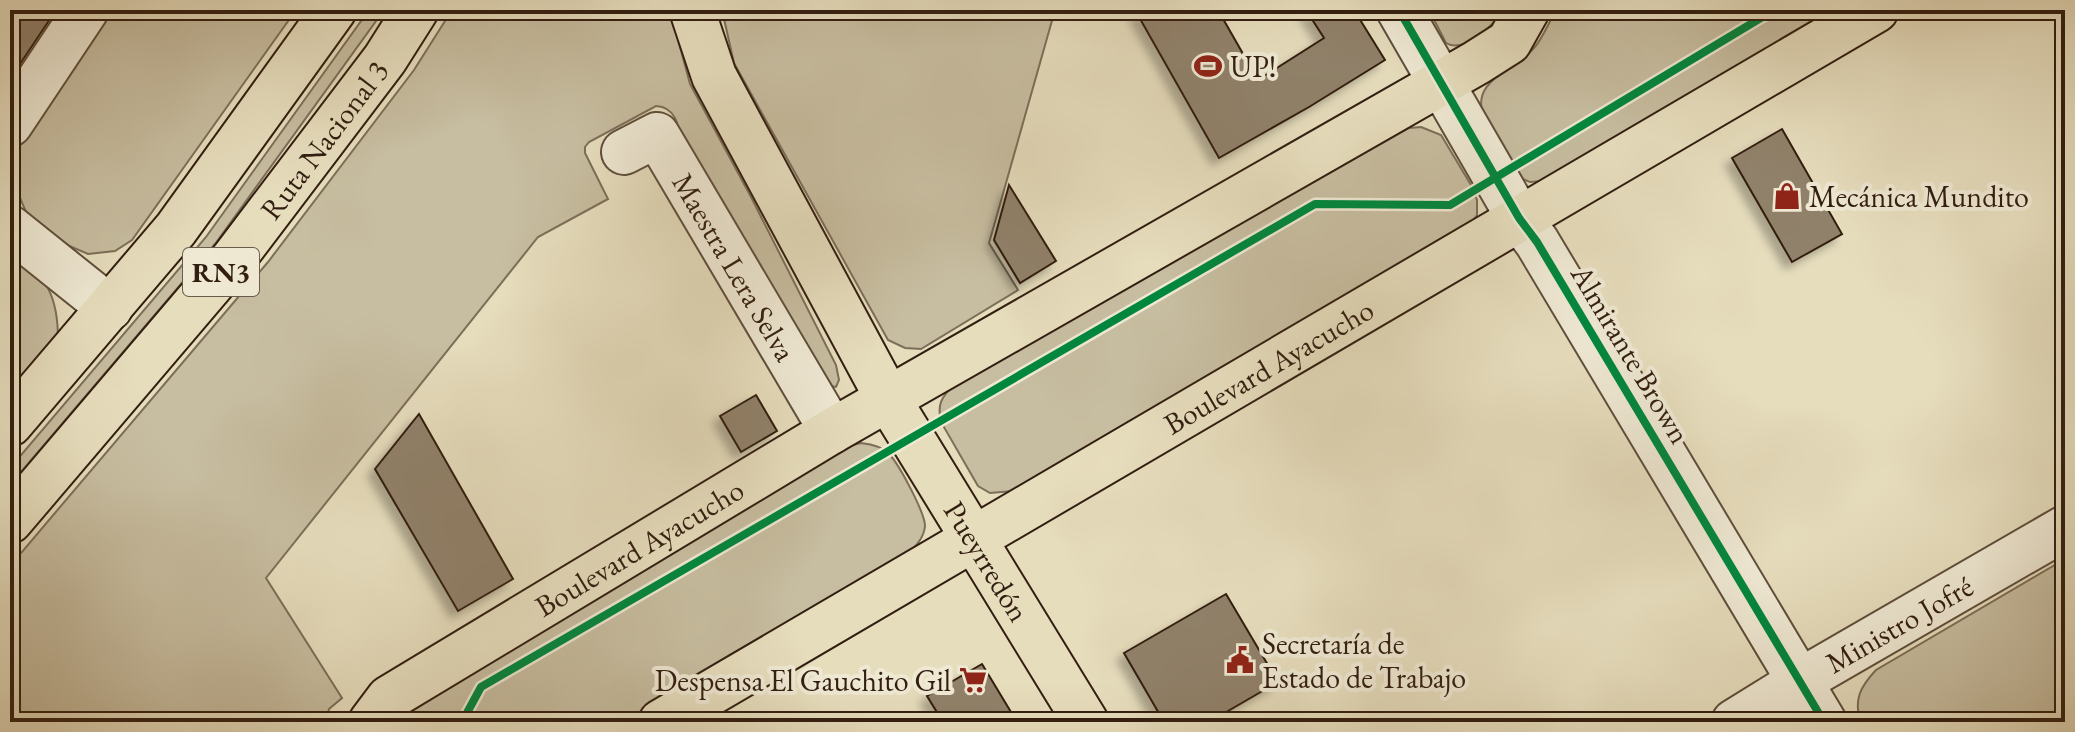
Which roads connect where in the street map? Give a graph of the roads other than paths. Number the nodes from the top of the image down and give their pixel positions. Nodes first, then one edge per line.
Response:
1 (86, 10) edge
2 (334, 10) edge
3 (416, 10) edge
4 (692, 10) edge
5 (1399, 10) edge
6 (1527, 10) edge
7 (1876, 10) edge
8 (1440, 84) junction
9 (10, 124) edge
10 (624, 152) dead end
11 (1519, 218) junction
12 (10, 228) edge
13 (110, 308) junction
14 (888, 399) junction
15 (10, 424) edge
16 (832, 431) junction
17 (10, 521) edge
18 (2065, 528) edge
19 (973, 540) junction
20 (1800, 681) junction
21 (371, 722) edge
22 (661, 722) edge
23 (1086, 722) edge
24 (1734, 722) edge
25 (1824, 722) edge

1 - 9 street
2 - 13 main road, RN3
3 - 17 main road, Ruta Nacional 3 / RN3
4 - 14 main road, Pueyrredón
5 - 8 street, Almirante Brown
6 - 8 main road, Boulevard Ayacucho
7 - 11 main road, Boulevard Ayacucho
8 - 11 street, Almirante Brown
8 - 14 main road, Boulevard Ayacucho
10 - 16 street, Maestra Lera Selva
11 - 19 main road, Boulevard Ayacucho
11 - 20 street, Almirante Brown
12 - 13 street
13 - 15 main road, RN3
14 - 16 main road, Boulevard Ayacucho
14 - 19 main road, Pueyrredón
16 - 21 main road, Boulevard Ayacucho
18 - 20 street, Ministro Jofré
19 - 22 main road, Boulevard Ayacucho
19 - 23 main road, Pueyrredón
20 - 24 street, Ministro Jofré
20 - 25 street, Almirante Brown

